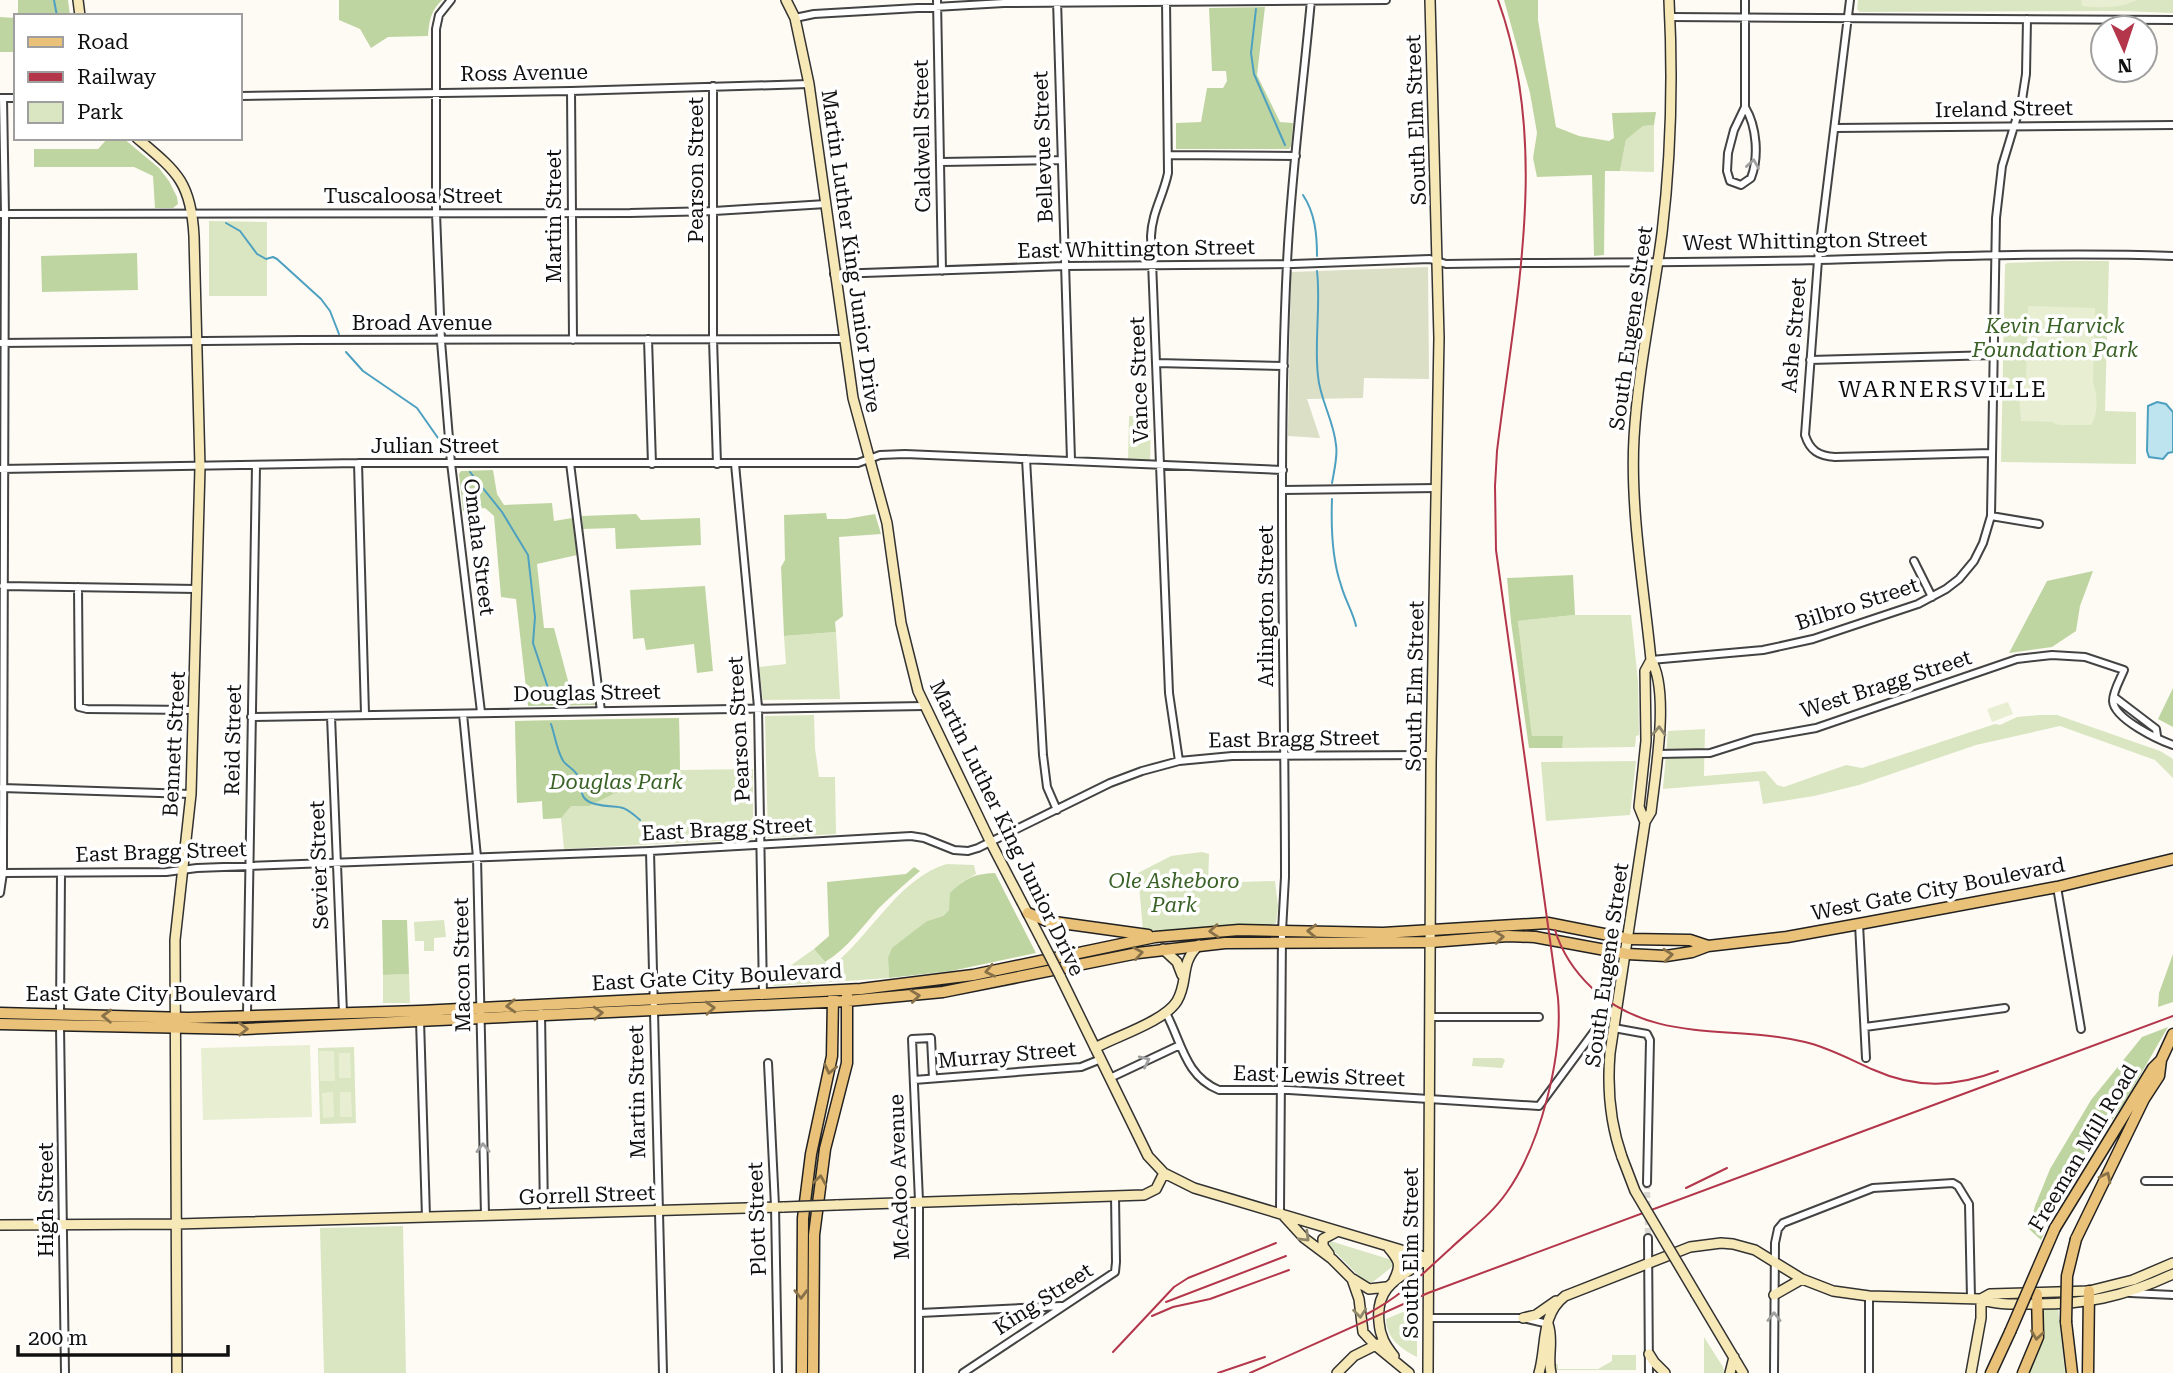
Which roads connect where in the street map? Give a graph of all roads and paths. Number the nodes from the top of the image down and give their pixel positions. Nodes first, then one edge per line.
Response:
1 (452, 0) edge
2 (786, 0) edge
3 (1311, 0) edge
4 (1386, 0) edge
5 (1430, 0) edge
6 (1669, 0) edge
7 (1745, 0) edge
8 (1850, 0) edge
9 (1005, 1) edge
10 (1057, 1) edge
11 (1166, 1) edge
12 (937, 3) edge
13 (1670, 18) junction
14 (1745, 18) junction
15 (795, 19) junction
16 (2027, 19) junction
17 (1847, 20) junction
18 (2173, 20) edge
19 (809, 84) junction
20 (713, 86) junction
21 (571, 91) junction
22 (437, 92) junction
23 (242, 96) edge
24 (1, 98) edge
25 (1745, 107) junction
26 (2173, 125) edge
27 (2013, 127) junction
28 (1836, 128) junction
29 (139, 140) edge
30 (1169, 155) junction
31 (1296, 156) junction
32 (1060, 160) junction
33 (941, 162) junction
34 (826, 204) junction
35 (714, 211) junction
36 (436, 213) junction
37 (572, 213) junction
38 (3, 214) edge
39 (193, 214) junction
40 (1997, 255) junction
41 (2173, 256) edge
42 (1818, 260) junction
43 (1438, 261) junction
44 (1658, 261) junction
45 (1287, 263) junction
46 (1152, 265) junction
47 (1065, 266) junction
48 (942, 271) junction
49 (834, 274) junction
50 (648, 339) junction
51 (713, 339) junction
52 (844, 339) junction
53 (573, 340) junction
54 (441, 341) junction
55 (197, 342) junction
56 (2, 343) edge
57 (1995, 355) junction
58 (1810, 360) junction
59 (1156, 363) junction
60 (1284, 366) junction
61 (1992, 453) junction
62 (869, 459) junction
63 (1026, 459) junction
64 (1071, 460) junction
65 (358, 463) junction
66 (451, 463) junction
67 (570, 463) junction
68 (652, 464) junction
69 (717, 464) junction
70 (735, 464) junction
71 (256, 466) junction
72 (1159, 466) junction
73 (200, 467) junction
74 (2, 469) edge
75 (1283, 470) junction
76 (1437, 488) junction
77 (1283, 490) junction
78 (1991, 516) junction
79 (2039, 524) dead end
80 (1914, 561) dead end
81 (3, 586) junction
82 (78, 587) junction
83 (197, 589) junction
84 (1932, 597) junction
85 (1651, 660) junction
86 (2114, 696) junction
87 (924, 706) junction
88 (758, 707) junction
89 (194, 710) junction
90 (601, 711) junction
91 (481, 712) junction
92 (463, 713) junction
93 (365, 714) junction
94 (331, 716) junction
95 (2139, 716) junction
96 (251, 717) junction
97 (2134, 725) junction
98 (2157, 736) junction
99 (2173, 745) edge
100 (1658, 754) junction
101 (1284, 755) junction
102 (1431, 755) junction
103 (1179, 761) junction
104 (2, 788) junction
105 (191, 794) junction
106 (1, 797) edge
107 (1057, 810) junction
108 (1646, 822) junction
109 (991, 844) junction
110 (761, 846) junction
111 (650, 851) junction
112 (477, 857) junction
113 (2173, 859) edge
114 (336, 863) junction
115 (247, 867) junction
116 (182, 870) junction
117 (3, 873) junction
118 (61, 873) junction
119 (2057, 887) junction
120 (0, 893) edge
121 (1028, 913) junction
122 (1859, 925) junction
123 (1282, 931) junction
124 (1155, 936) junction
125 (1431, 937) junction
126 (1629, 939) junction
127 (1282, 943) junction
128 (1199, 945) junction
129 (1708, 946) junction
130 (1163, 949) junction
131 (1627, 954) junction
132 (1183, 976) junction
133 (763, 994) junction
134 (847, 995) junction
135 (833, 996) junction
136 (653, 1005) junction
137 (1617, 1008) junction
138 (2005, 1008) dead end
139 (541, 1010) junction
140 (0, 1013) edge
141 (343, 1013) junction
142 (1166, 1013) junction
143 (480, 1014) junction
144 (247, 1015) junction
145 (420, 1016) junction
146 (1430, 1017) junction
147 (1539, 1017) dead end
148 (175, 1018) junction
149 (60, 1021) junction
150 (0, 1024) edge
151 (1865, 1027) junction
152 (1614, 1028) junction
153 (175, 1029) junction
154 (2081, 1029) dead end
155 (2173, 1034) edge
156 (1180, 1045) junction
157 (1095, 1048) junction
158 (1866, 1058) dead end
159 (1101, 1059) junction
160 (2162, 1059) junction
161 (768, 1063) dead end
162 (933, 1078) junction
163 (1110, 1078) junction
164 (914, 1080) junction
165 (1283, 1090) junction
166 (1430, 1098) junction
167 (1164, 1173) junction
168 (2145, 1181) dead end
169 (2173, 1181) edge
170 (1647, 1183) tunnel mouth
171 (1115, 1196) junction
172 (919, 1201) junction
173 (779, 1206) junction
174 (658, 1210) junction
175 (1280, 1212) junction
176 (544, 1214) junction
177 (485, 1216) junction
178 (426, 1217) junction
179 (64, 1224) junction
180 (177, 1224) junction
181 (0, 1225) edge
182 (1338, 1231) junction
183 (1648, 1238) tunnel mouth
184 (1387, 1246) junction
185 (1429, 1258) junction
186 (1332, 1259) junction
187 (1648, 1262) junction
188 (1776, 1262) junction
189 (2173, 1263) edge
190 (2173, 1274) edge
191 (1352, 1279) junction
192 (1802, 1279) junction
193 (1395, 1280) junction
194 (1386, 1287) junction
195 (2128, 1293) junction
196 (1774, 1295) junction
197 (2173, 1295) edge
198 (1869, 1296) junction
199 (2089, 1296) junction
200 (1976, 1298) junction
201 (1561, 1299) junction
202 (2037, 1299) junction
203 (1063, 1306) junction
204 (920, 1313) junction
205 (1428, 1318) junction
206 (1523, 1318) junction
207 (1548, 1324) junction
208 (1379, 1344) junction
209 (1649, 1354) junction
210 (1734, 1357) junction
211 (65, 1373) edge
212 (177, 1373) edge
213 (663, 1373) edge
214 (778, 1373) edge
215 (802, 1373) edge
216 (813, 1373) edge
217 (919, 1373) edge
218 (963, 1373) edge
219 (1337, 1373) edge
220 (1409, 1373) edge
221 (1418, 1373) edge
222 (1428, 1373) edge
223 (1539, 1373) edge
224 (1551, 1373) edge
225 (1649, 1373) edge
226 (1665, 1373) edge
227 (1730, 1373) edge
228 (1743, 1373) edge
229 (1774, 1373) edge
230 (1869, 1373) edge
231 (1971, 1373) edge
232 (1991, 1373) edge
233 (2022, 1373) edge
234 (2072, 1373) edge
235 (2088, 1373) edge

1 - 22 street, Omaha Street
2 - 15 main road, Martin Luther King Junior Drive
3 - 4 street
3 - 11 street
3 - 31 street, Arlington Street
5 - 43 main road, South Elm Street
6 - 13 main road, South Eugene Street
7 - 14 street
8 - 17 street, Ashe Street
9 - 10 street
9 - 12 street
10 - 11 street
10 - 32 street, Bellevue Street
11 - 30 street, Vance Street
12 - 15 street
12 - 33 street, Caldwell Street
13 - 14 street
13 - 44 main road, South Eugene Street
14 - 17 street
14 - 25 street
15 - 19 main road, Martin Luther King Junior Drive
16 - 17 street
16 - 18 street
16 - 27 street, Bilbro Street
17 - 28 street, Ashe Street
19 - 20 street, Ross Avenue
19 - 34 main road, Martin Luther King Junior Drive
20 - 21 street, Ross Avenue
20 - 35 street, Pearson Street
21 - 22 street, Ross Avenue
21 - 37 street, Martin Street
22 - 23 street, Ross Avenue
22 - 36 street, Omaha Street
24 - 38 street
25 -> 25 street
26 - 27 street, Ireland Street
27 - 28 street, Ireland Street
27 - 40 street, Bilbro Street
28 - 42 street, Ashe Street
29 - 39 main road, Bennett Street
30 - 31 street
30 - 46 street, Vance Street
31 - 45 street, Arlington Street
32 - 33 street
32 - 47 street, Bellevue Street
33 - 48 street, Caldwell Street
34 - 35 street, Tuscaloosa Street
34 - 49 main road, Martin Luther King Junior Drive
35 - 37 street, Tuscaloosa Street
35 - 51 street, Pearson Street
36 - 37 street, Tuscaloosa Street
36 - 39 street, Tuscaloosa Street
36 - 54 street, Omaha Street
37 - 53 street, Martin Street
38 - 39 street, Tuscaloosa Street
38 - 56 street
39 - 55 main road, Bennett Street
40 - 41 street, West Whittington Street
40 - 42 street, West Whittington Street
40 - 57 street, Bilbro Street
42 - 44 street, West Whittington Street
42 - 58 street, Ashe Street
43 - 44 street, West Whittington Street
43 - 45 street, East Whittington Street
43 - 76 main road, South Elm Street
44 - 85 main road, South Eugene Street
45 - 46 street, East Whittington Street
45 - 60 street, Arlington Street
46 - 47 street, East Whittington Street
46 - 59 street, Vance Street
47 - 48 street, East Whittington Street
47 - 64 street, Bellevue Street
48 - 49 street, East Whittington Street
49 - 52 main road, Martin Luther King Junior Drive
50 - 51 street, Broad Avenue
50 - 53 street, Broad Avenue
50 - 68 street
51 - 52 street, Broad Avenue
51 - 69 street, Pearson Street
52 - 62 main road, Martin Luther King Junior Drive
53 - 54 street, Broad Avenue
54 - 55 street, Broad Avenue
54 - 66 street, Omaha Street
55 - 56 street, Broad Avenue
55 - 73 main road, Bennett Street
56 - 74 street
57 - 58 street
57 - 61 street, Bilbro Street
58 - 61 street, Ashe Street
59 - 60 street
59 - 72 street, Vance Street
60 - 75 street, Arlington Street
61 - 78 street, Bilbro Street
62 - 63 street, Julian Street
62 - 70 street, Julian Street
62 - 87 main road, Martin Luther King Junior Drive
63 - 64 street, Julian Street
63 - 107 street
64 - 72 street, Julian Street
65 - 66 street, Julian Street
65 - 71 street, Julian Street
65 - 93 street
66 - 67 street, Julian Street
66 - 91 street, Omaha Street
67 - 68 street, Julian Street
67 - 90 street
68 - 69 street, Julian Street
69 - 70 street, Julian Street
70 - 88 street, Pearson Street
71 - 73 street, Julian Street
71 - 96 street, Reid Street
72 - 75 street, Julian Street
72 - 103 street, Vance Street
73 - 74 street, Julian Street
73 - 83 main road, Bennett Street
74 - 81 street
75 - 77 street, Arlington Street
76 - 77 street
76 - 102 main road, South Elm Street
77 - 101 street, Arlington Street
78 - 79 street
78 - 84 street, Bilbro Street
80 - 84 street
81 - 82 street
81 - 104 street
82 - 83 street
82 - 89 street
83 - 89 main road, Bennett Street
84 - 85 street, Bilbro Street
100 -> 85 main road, South Eugene Street
85 - 108 main road, South Eugene Street
86 - 95 street
86 - 97 street
86 - 100 street, West Bragg Street
87 - 88 street, Douglas Street
87 - 109 main road, Martin Luther King Junior Drive
88 - 90 street, Douglas Street
88 - 110 street, Pearson Street
89 - 105 main road, Bennett Street
90 - 91 street, Douglas Street
91 - 92 street, Douglas Street
92 - 93 street, Douglas Street
92 - 112 street, Macon Street
93 - 94 street, Douglas Street
94 - 96 street, Douglas Street
94 - 114 street, Sevier Street
95 - 97 street
95 - 98 street
96 - 115 street, Reid Street
97 - 98 street
98 - 99 street
100 - 108 main road, South Eugene Street
101 - 102 street, East Bragg Street
101 - 103 street, East Bragg Street
101 - 123 street, Arlington Street
102 - 125 main road, South Elm Street
103 - 107 street, East Bragg Street
104 - 105 street
104 - 106 street
105 - 116 main road, Bennett Street
106 - 117 street
107 - 109 street, East Bragg Street
108 - 126 main road, South Eugene Street
109 - 110 street, East Bragg Street
109 - 121 main road, Martin Luther King Junior Drive
110 - 111 street, East Bragg Street
110 - 133 street, Pearson Street
111 - 112 street, East Bragg Street
111 - 136 street, Martin Street
112 - 114 street, East Bragg Street
112 - 143 street, Macon Street
113 - 119 main road, West Gate City Boulevard
114 - 115 street, East Bragg Street
114 - 141 street, Sevier Street
115 - 116 street, East Bragg Street
115 - 144 street, Reid Street
116 - 118 street, East Bragg Street
116 - 148 main road, Bennett Street
117 - 118 street, East Bragg Street
117 - 120 street
118 - 149 street, High Street
119 - 122 main road, West Gate City Boulevard
119 - 154 street
121 - 124 main road
121 - 157 main road, Martin Luther King Junior Drive, bridge
122 - 129 main road, West Gate City Boulevard
122 - 151 street
123 -> 124 main road, East Gate City Boulevard
125 -> 123 main road, East Gate City Boulevard
123 - 127 street, Arlington Street
124 -> 134 main road, East Gate City Boulevard
125 - 126 main road, West Gate City Boulevard
125 - 127 main road, East Gate City Boulevard
125 -> 131 main road, West Gate City Boulevard
125 - 146 main road, South Elm Street
126 - 129 main road, West Gate City Boulevard
126 - 131 main road, South Eugene Street
127 - 128 main road, East Gate City Boulevard
127 - 165 street, Arlington Street
128 - 130 main road, East Gate City Boulevard
128 - 132 main road
131 -> 129 main road, West Gate City Boulevard
130 - 132 main road
134 -> 130 main road, East Gate City Boulevard
131 - 137 main road, South Eugene Street
132 - 142 main road
133 - 135 main road, East Gate City Boulevard
133 - 136 main road, East Gate City Boulevard
134 - 135 main road, East Gate City Boulevard
216 -> 134 main road
136 -> 135 main road, East Gate City Boulevard
135 -> 215 main road
136 - 139 main road, East Gate City Boulevard
136 - 174 street, Martin Street
137 - 152 main road, South Eugene Street
137 - 166 street, East Lewis Street
138 - 151 street
139 - 143 main road, East Gate City Boulevard
139 - 176 street
140 - 149 main road, East Gate City Boulevard
141 - 144 main road, East Gate City Boulevard
141 - 145 main road, East Gate City Boulevard
142 - 156 street, East Lewis Street
142 - 157 main road, Murray Street
143 - 145 main road, East Gate City Boulevard
177 -> 143 street, Macon Street
144 - 148 main road, East Gate City Boulevard
153 -> 145 main road, East Gate City Boulevard
145 - 178 street
146 - 147 street
146 - 166 main road, South Elm Street
148 -> 149 main road, East Gate City Boulevard
148 - 153 main road, Bennett Street
149 - 150 main road, East Gate City Boulevard
149 - 153 main road, East Gate City Boulevard
149 - 179 street, High Street
151 - 158 street
152 - 170 street
152 - 210 main road, South Eugene Street, bridge
153 - 180 main road, Bennett Street
155 - 160 main road, Freeman Mill Road
163 -> 156 street
156 - 165 street, East Lewis Street
157 - 159 main road, Martin Luther King Junior Drive
159 - 162 street, Murray Street
159 - 163 main road, Martin Luther King Junior Drive
160 - 232 main road, Freeman Mill Road, bridge
234 -> 160 main road, Freeman Mill Road, bridge
161 - 173 street, Plott Street
162 - 164 street, Murray Street
162 - 164 street, McAdoo Avenue
163 - 167 main road, Martin Luther King Junior Drive
164 - 172 street, McAdoo Avenue
165 - 166 street, East Lewis Street
165 - 175 street, Arlington Street
166 - 185 main road, South Elm Street
167 - 171 main road, Gorrell Street
167 - 175 main road, Martin Luther King Junior Drive
168 - 169 street
171 - 172 main road, Gorrell Street
171 - 203 street, King Street
172 - 173 main road, Gorrell Street, bridge
172 - 204 street, McAdoo Avenue
173 - 174 main road, Gorrell Street
173 - 214 street, Plott Street
174 - 176 main road, Gorrell Street
174 - 213 street, Martin Street
175 - 182 main road, Martin Luther King Junior Drive
175 -> 186 main road
176 - 177 main road, Gorrell Street
177 - 178 main road, Gorrell Street
178 - 180 main road, Gorrell Street
179 - 180 main road, Gorrell Street
179 - 181 main road, Gorrell Street
179 - 211 street, High Street
180 - 212 main road, Bennett Street
182 - 184 main road, Martin Luther King Junior Drive
182 - 186 main road
183 - 187 street
184 - 185 main road, Martin Luther King Junior Drive
184 - 193 main road
185 - 193 main road
185 - 205 main road, South Elm Street
186 - 191 main road
187 - 188 main road
187 - 201 main road
187 - 209 street
188 - 192 main road
188 - 196 street
188 - 200 street
189 - 199 main road
190 - 195 main road
191 - 194 main road
191 -> 208 main road
192 - 196 main road
192 - 198 main road
193 - 194 main road
194 - 208 main road
195 - 197 street
195 - 199 main road
229 -> 196 street
198 - 200 main road
198 - 230 street
199 - 202 main road
199 - 235 main road
200 - 202 main road
200 - 231 main road
201 - 206 main road
201 - 207 main road
202 -> 233 main road
203 - 204 street
203 - 218 street, King Street
204 - 217 street, McAdoo Avenue
205 - 206 street
205 - 222 main road, South Elm Street
206 - 207 street
207 - 223 main road
207 - 224 main road
208 - 219 main road
208 - 220 main road
208 - 221 main road
209 - 225 street
209 - 226 main road
210 - 227 main road
210 - 228 main road, South Eugene Street

